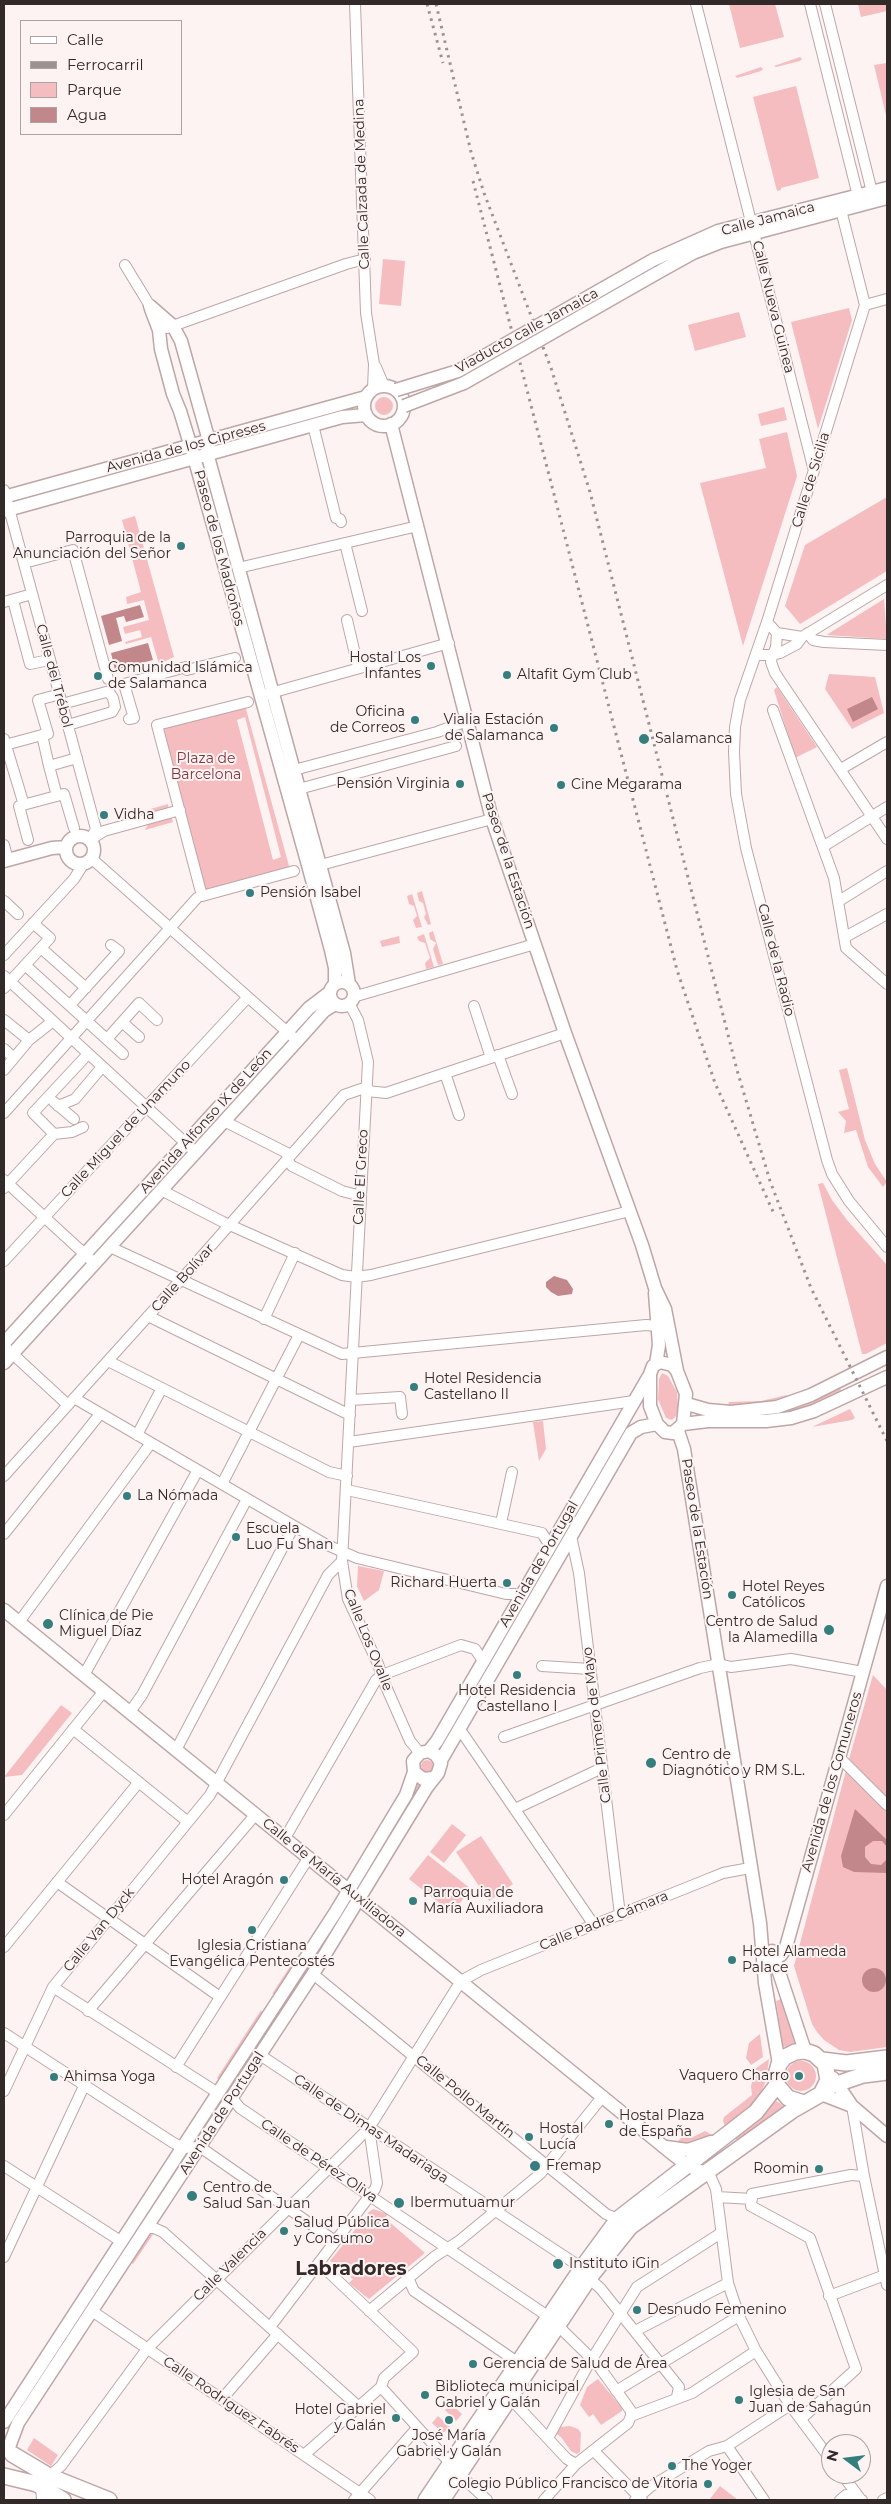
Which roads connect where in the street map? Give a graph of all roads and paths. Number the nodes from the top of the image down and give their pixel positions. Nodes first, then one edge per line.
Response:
1 (355, 4) edge
2 (696, 4) edge
3 (810, 4) edge
4 (825, 4) edge
5 (887, 188) edge
6 (872, 192) junction
7 (858, 196) junction
8 (887, 198) edge
9 (841, 210) junction
10 (753, 227) junction
11 (365, 259) junction
12 (653, 260) joint
13 (125, 265) dead end
14 (657, 273) joint
15 (887, 299) edge
16 (865, 305) junction
17 (150, 306) junction
18 (173, 326) junction
19 (159, 330) junction
20 (380, 391) junction
21 (404, 406) junction
22 (366, 415) junction
23 (391, 424) junction
24 (313, 425) junction
25 (804, 435) junction
26 (823, 441) junction
27 (200, 449) junction
28 (814, 471) junction
29 (4, 495) edge
30 (7, 511) edge
31 (341, 522) dead end
32 (418, 526) junction
33 (345, 543) junction
34 (24, 563) junction
35 (238, 568) junction
36 (887, 585) edge
37 (32, 594) junction
38 (9, 603) edge
39 (362, 610) dead end
40 (347, 620) dead end
41 (767, 622) junction
42 (778, 633) junction
43 (805, 635) junction
44 (449, 643) junction
45 (887, 645) edge
46 (772, 655) junction
47 (757, 656) junction
48 (235, 658) dead end
49 (44, 661) dead end
50 (358, 667) junction
51 (108, 679) dead end
52 (272, 692) junction
53 (53, 696) dead end
54 (248, 702) dead end
55 (263, 703) junction
56 (62, 704) junction
57 (773, 710) dead end
58 (129, 719) dead end
59 (467, 721) junction
60 (68, 725) junction
61 (42, 735) junction
62 (4, 742) edge
63 (887, 742) edge
64 (456, 746) dead end
65 (77, 758) junction
66 (50, 766) junction
67 (841, 769) junction
68 (294, 770) junction
69 (15, 775) junction
70 (4, 779) edge
71 (284, 782) junction
72 (299, 789) junction
73 (57, 796) junction
74 (23, 803) junction
75 (887, 807) edge
76 (180, 810) junction
77 (873, 817) junction
78 (492, 819) junction
79 (74, 828) dead end
80 (887, 839) edge
81 (28, 840) dead end
82 (90, 840) junction
83 (4, 845) edge
84 (824, 846) junction
85 (66, 847) junction
86 (6, 861) edge
87 (87, 861) junction
88 (314, 866) junction
89 (887, 870) edge
90 (294, 871) dead end
91 (197, 898) dead end
92 (4, 901) edge
93 (839, 901) junction
94 (18, 914) dead end
95 (887, 914) edge
96 (33, 923) junction
97 (172, 928) junction
98 (845, 937) junction
99 (535, 944) junction
100 (111, 945) dead end
101 (41, 948) junction
102 (4, 955) edge
103 (26, 964) junction
104 (6, 982) edge
105 (349, 984) junction
106 (887, 984) edge
107 (86, 988) junction
108 (332, 988) junction
109 (248, 997) junction
110 (351, 1000) junction
111 (335, 1004) junction
112 (70, 1005) junction
113 (474, 1006) dead end
114 (5, 1020) edge
115 (87, 1020) junction
116 (157, 1020) dead end
117 (53, 1021) junction
118 (122, 1022) junction
119 (287, 1032) junction
120 (565, 1033) junction
121 (139, 1037) dead end
122 (71, 1038) junction
123 (107, 1039) junction
124 (30, 1040) junction
125 (298, 1040) junction
126 (4, 1050) edge
127 (88, 1054) junction
128 (123, 1054) dead end
129 (494, 1057) junction
130 (14, 1058) junction
131 (102, 1067) junction
132 (4, 1070) edge
133 (445, 1073) junction
134 (367, 1089) junction
135 (512, 1094) dead end
136 (48, 1096) junction
137 (58, 1106) junction
138 (6, 1107) edge
139 (146, 1107) junction
140 (459, 1115) dead end
141 (74, 1119) dead end
142 (224, 1121) junction
143 (83, 1127) dead end
144 (54, 1134) junction
145 (186, 1143) junction
146 (196, 1152) junction
147 (288, 1161) junction
148 (5, 1184) edge
149 (161, 1190) junction
150 (361, 1196) junction
151 (630, 1211) junction
152 (44, 1217) junction
153 (231, 1224) junction
154 (886, 1244) edge
155 (110, 1247) junction
156 (295, 1253) junction
157 (90, 1259) junction
158 (4, 1262) edge
159 (356, 1276) junction
160 (181, 1280) junction
161 (655, 1288) junction
162 (148, 1316) junction
163 (264, 1319) junction
164 (658, 1326) junction
165 (299, 1335) junction
166 (6, 1352) edge
167 (353, 1353) junction
168 (887, 1357) edge
169 (108, 1361) junction
170 (656, 1364) junction
171 (677, 1371) junction
172 (649, 1376) junction
173 (887, 1377) edge
174 (275, 1380) junction
175 (162, 1388) junction
176 (351, 1400) junction
177 (634, 1401) junction
178 (71, 1402) junction
179 (687, 1404) junction
180 (100, 1414) junction
181 (402, 1414) dead end
182 (350, 1415) junction
183 (657, 1424) junction
184 (680, 1428) junction
185 (249, 1432) junction
186 (137, 1435) junction
187 (349, 1442) junction
188 (151, 1443) junction
189 (198, 1470) junction
190 (512, 1472) dead end
191 (4, 1476) edge
192 (348, 1476) junction
193 (222, 1484) junction
194 (347, 1490) junction
195 (247, 1499) junction
196 (501, 1523) junction
197 (294, 1526) junction
198 (4, 1534) edge
199 (571, 1536) junction
200 (550, 1546) junction
201 (342, 1556) junction
202 (328, 1576) junction
203 (344, 1580) junction
204 (887, 1586) edge
205 (522, 1594) junction
206 (4, 1610) edge
207 (19, 1622) junction
208 (483, 1661) junction
209 (719, 1664) junction
210 (542, 1666) dead end
211 (590, 1669) junction
212 (864, 1672) junction
213 (84, 1675) junction
214 (382, 1675) junction
215 (104, 1691) junction
216 (595, 1706) junction
217 (130, 1712) junction
218 (459, 1728) junction
219 (73, 1729) junction
220 (504, 1737) dead end
221 (176, 1750) junction
222 (424, 1752) junction
223 (839, 1757) junction
224 (440, 1762) junction
225 (602, 1768) junction
226 (414, 1772) junction
227 (433, 1778) junction
228 (139, 1782) junction
229 (216, 1782) junction
230 (887, 1805) edge
231 (515, 1809) junction
232 (256, 1814) junction
233 (4, 1815) edge
234 (188, 1822) junction
235 (286, 1838) junction
236 (309, 1857) junction
237 (750, 1868) junction
238 (57, 1882) junction
239 (354, 1894) junction
240 (620, 1915) junction
241 (108, 1919) junction
242 (760, 1923) junction
243 (594, 1926) junction
244 (145, 1945) junction
245 (4, 1947) edge
246 (762, 1949) junction
247 (775, 1958) junction
248 (313, 1974) junction
249 (461, 1981) junction
250 (53, 1987) junction
251 (220, 1997) junction
252 (88, 2011) junction
253 (4, 2033) edge
254 (26, 2046) junction
255 (805, 2051) junction
256 (260, 2055) junction
257 (414, 2056) junction
258 (887, 2058) edge
259 (779, 2064) junction
260 (176, 2068) junction
261 (887, 2072) edge
262 (863, 2075) junction
263 (827, 2080) junction
264 (86, 2084) junction
265 (777, 2085) junction
266 (4, 2092) edge
267 (218, 2093) junction
268 (603, 2096) junction
269 (232, 2098) junction
270 (804, 2103) junction
271 (852, 2106) junction
272 (369, 2128) junction
273 (887, 2136) edge
274 (723, 2137) junction
275 (200, 2147) junction
276 (183, 2148) junction
277 (667, 2149) junction
278 (548, 2165) junction
279 (4, 2166) edge
280 (688, 2166) junction
281 (329, 2167) junction
282 (706, 2172) junction
283 (864, 2176) junction
284 (669, 2180) junction
285 (35, 2187) junction
286 (370, 2196) junction
287 (717, 2196) junction
288 (752, 2199) junction
289 (287, 2208) junction
290 (495, 2211) junction
291 (618, 2219) junction
292 (147, 2228) junction
293 (721, 2233) junction
294 (335, 2241) junction
295 (122, 2242) junction
296 (449, 2248) junction
297 (4, 2257) edge
298 (318, 2263) junction
299 (585, 2273) junction
300 (410, 2276) junction
301 (216, 2278) junction
302 (886, 2280) edge
303 (728, 2282) junction
304 (829, 2296) junction
305 (92, 2310) junction
306 (369, 2311) junction
307 (620, 2313) junction
308 (739, 2316) junction
309 (553, 2321) junction
310 (274, 2331) junction
311 (635, 2331) junction
312 (147, 2348) junction
313 (756, 2351) junction
314 (592, 2360) junction
315 (660, 2363) junction
316 (523, 2366) junction
317 (381, 2387) junction
318 (616, 2391) junction
319 (677, 2397) junction
320 (510, 2398) junction
321 (222, 2399) junction
322 (790, 2405) junction
323 (359, 2407) junction
324 (631, 2416) junction
325 (801, 2419) junction
326 (4, 2422) edge
327 (417, 2428) junction
328 (548, 2438) junction
329 (727, 2446) junction
330 (821, 2446) edge
331 (8, 2448) edge
332 (594, 2451) junction
333 (304, 2456) junction
334 (576, 2464) junction
335 (455, 2468) junction
336 (4, 2476) edge
337 (850, 2484) edge
338 (44, 2487) edge
339 (357, 2497) edge
340 (887, 2498) edge
341 (638, 2499) edge
342 (63, 2500) edge
343 (109, 2500) edge
344 (370, 2500) edge
345 (426, 2500) edge
346 (442, 2500) edge
347 (487, 2500) edge
348 (544, 2500) edge
349 (764, 2500) edge
350 (840, 2500) edge
351 (862, 2500) edge
352 (883, 2500) edge

1 - 11 street, Calle Calzada de Medina
2 - 10 street, Calle Nueva Guinea
3 - 7 street
4 - 6 street
5 - 6 main road, Calle Jamaica
6 - 7 main road, Calle Jamaica
7 - 10 main road, Calle Jamaica
8 - 9 main road, Calle Jamaica
9 - 10 main road, Calle Jamaica
9 - 16 street
10 - 12 main road, Calle Jamaica
10 - 14 main road, Calle Jamaica
10 - 25 street, Calle Nueva Guinea
11 - 18 street
11 - 20 street, Calle Calzada de Medina
12 - 20 main road, Viaducto calle Jamaica, bridge
13 - 17 street, Paseo de los Madroños
14 - 21 main road, Viaducto calle Jamaica, bridge
15 - 16 street
16 - 26 street, Calle de Sicilia
17 - 18 main road, Paseo de los Madroños
17 - 19 main road, Paseo de los Madroños
18 - 19 street
18 - 27 main road, Paseo de los Madroños
19 - 27 main road, Paseo de los Madroños
20 - 21 main road
20 - 22 main road
20 - 27 main road, Avenida de los Cipreses
21 - 23 main road
22 - 23 main road
22 - 24 main road, Avenida de los Cipreses
23 - 32 main road, Paseo de la Estación
24 - 27 main road, Avenida de los Cipreses
24 - 31 street
25 - 26 street
25 - 28 street, Calle Nueva Guinea
26 - 28 street, Calle de Sicilia
27 - 29 main road, Avenida de los Cipreses
27 - 30 main road, Avenida de los Cipreses
27 - 35 main road, Paseo de los Madroños
27 - 55 main road, Paseo de los Madroños
28 - 41 street, Calle de Sicilia
29 - 30 street, Avenida de los Cipreses
30 - 34 street, Calle del Trébol
32 - 33 street
32 - 44 main road, Paseo de la Estación
33 - 35 street
33 - 39 street
34 - 37 street, Calle del Trébol
34 - 51 street
35 - 52 main road, Paseo de los Madroños
36 - 43 street
37 - 38 street
37 - 56 street, Calle del Trébol
38 - 49 street
40 - 50 street
41 - 42 street
41 - 47 street, Calle de Sicilia
42 - 43 street
42 - 46 street
43 - 45 street
43 - 46 street
44 - 50 street
44 - 59 main road, Paseo de la Estación
46 - 47 street
46 - 67 street
47 - 154 street, Calle de la Radio
48 - 58 street
50 - 52 street
52 - 55 street
52 - 68 main road
53 - 61 street
54 - 76 street
55 - 71 main road
56 - 60 street, Calle del Trébol
56 - 60 street
57 - 84 street
59 - 68 street
59 - 78 main road, Paseo de la Estación
60 - 65 street, Calle del Trébol
61 - 62 street
61 - 66 street
62 - 69 street
63 - 67 street
64 - 72 street
65 - 66 street
65 - 82 street, Calle del Trébol
66 - 73 street
67 - 77 street
68 - 71 street
68 - 72 main road
69 - 70 street
69 - 74 street
71 - 88 main road
72 - 88 main road
73 - 74 street
73 - 79 street
74 - 81 street
75 - 77 street
76 - 82 street
76 - 90 street
77 - 80 street
77 - 84 street
78 - 88 street
78 - 99 main road, Paseo de la Estación
82 - 85 main road
82 - 87 main road
83 - 86 street
84 - 93 street
85 - 86 main road
85 - 87 main road
87 - 96 street
87 - 97 street
88 - 105 main road
88 - 108 main road
89 - 93 street
91 - 97 street
92 - 94 street
93 - 98 street
95 - 98 street
96 - 101 street
96 - 102 street
97 - 109 street
97 - 115 street
98 - 106 street
99 - 110 street
99 - 120 main road, Paseo de la Estación
100 - 107 street
101 - 103 street
101 - 107 street
103 - 104 street
103 - 112 street
104 - 117 street
105 - 108 main road
105 - 110 main road
107 - 112 street
108 - 111 main road
108 - 119 main road, Avenida Alfonso IX de León
109 - 119 street
109 - 139 street, Calle Miguel de Unamuno
110 - 111 main road
110 - 134 street, Calle El Greco
111 - 125 main road, Avenida Alfonso IX de León
112 - 115 street
113 - 129 street
114 - 124 street
115 - 122 street
115 - 123 street
116 - 118 street
117 - 122 street
117 - 124 street
118 - 121 street
118 - 123 street
119 - 125 street
119 - 145 main road, Avenida Alfonso IX de León
120 - 129 street
120 - 151 main road, Paseo de la Estación
122 - 127 street
122 - 138 street
123 - 128 street
124 - 130 street
125 - 142 main road, Avenida Alfonso IX de León
126 - 130 street
127 - 131 street
127 - 136 street
129 - 133 street
129 - 135 street
130 - 132 street
131 - 137 street
131 - 139 street
133 - 134 street
133 - 140 street
134 - 147 street, Calle Bolívar
134 - 150 street, Calle El Greco
136 - 137 street
136 - 144 street
137 - 141 street
139 - 145 street
139 - 152 street, Calle Miguel de Unamuno
142 - 146 main road, Avenida Alfonso IX de León
142 - 147 street
143 - 144 street
144 - 148 street
145 - 146 street
145 - 157 main road, Avenida Alfonso IX de León
146 - 149 main road, Avenida Alfonso IX de León
147 - 150 street
147 - 153 street, Calle Bolívar
148 - 152 street
149 - 153 street
149 - 155 main road, Avenida Alfonso IX de León
150 - 159 street, Calle El Greco
151 - 159 street
151 - 161 main road, Paseo de la Estación
152 - 157 street
152 - 158 street, Calle Miguel de Unamuno
153 - 156 street
153 - 160 street, Calle Bolívar
155 - 157 main road, Avenida Alfonso IX de León
155 - 160 street
156 - 159 street
156 - 163 street
157 - 166 main road, Avenida Alfonso IX de León
159 - 167 street, Calle El Greco
160 - 162 street, Calle Bolívar
160 - 163 street
161 - 164 main road, Paseo de la Estación
161 - 171 main road, Paseo de la Estación
162 - 169 street, Calle Bolívar
162 - 174 street
163 - 165 street
164 - 167 street
164 - 170 main road, Paseo de la Estación
165 - 167 street
165 - 174 street
166 - 178 street
167 - 176 street, Calle Los Ovalle
168 - 179 main road
169 - 175 street
169 - 178 street, Calle Bolívar
170 - 171 main road
170 - 172 main road, Avenida de Portugal
171 - 179 main road, Paseo de la Estación
172 - 177 main road, Avenida de Portugal
172 - 183 main road
173 - 184 main road
174 - 182 street
174 - 185 street
175 - 185 street
175 - 186 street
176 - 181 street
176 - 182 street, Calle Los Ovalle
177 - 187 street
177 - 200 main road, Avenida de Portugal
178 - 180 street
178 - 191 street, Calle Bolívar
179 - 184 main road
180 - 186 street
180 - 198 street
182 - 187 street, Calle Los Ovalle
183 - 184 main road
183 - 199 main road, Avenida de Portugal
184 - 209 main road, Paseo de la Estación
185 - 192 street
185 - 193 street
186 - 188 street
187 - 192 street, Calle Los Ovalle
188 - 189 street
188 - 207 street
189 - 193 street
189 - 213 street
190 - 196 street
192 - 194 street, Calle Los Ovalle
193 - 195 street
194 - 196 street
194 - 201 street, Calle Los Ovalle
195 - 197 street
195 - 217 street
196 - 200 street
197 - 201 street
197 - 221 street
199 - 211 street, Calle Primero de Mayo
199 - 218 main road, Avenida de Portugal
200 - 205 main road, Avenida de Portugal
201 - 202 street, Calle Van Dyck
201 - 203 street, Calle Los Ovalle
201 - 205 street
202 - 203 street
202 - 229 street, Calle Van Dyck
203 - 214 street, Calle Los Ovalle
204 - 212 main road, Avenida de los Comuneros
205 - 208 main road, Avenida de Portugal
206 - 207 main road, Calle de María Auxiliadora
207 - 213 main road, Calle de María Auxiliadora
208 - 214 street
208 - 222 main road, Avenida de Portugal
209 - 212 street
209 - 216 street
209 - 237 main road, Paseo de la Estación
210 - 211 street
211 - 216 street, Calle Primero de Mayo
212 - 223 main road, Avenida de los Comuneros
213 - 215 main road, Calle de María Auxiliadora
214 - 222 street, Calle Los Ovalle
214 - 235 street
215 - 217 main road, Calle de María Auxiliadora
215 - 219 street
216 - 220 street
216 - 225 street, Calle Primero de Mayo
217 - 221 main road, Calle de María Auxiliadora
218 - 224 main road, Avenida de Portugal
218 - 231 street
219 - 228 street
219 - 233 street
221 - 229 main road, Calle de María Auxiliadora
222 - 224 main road
222 - 226 main road
223 - 230 street
223 - 247 main road, Avenida de los Comuneros
224 - 227 main road
225 - 231 street
225 - 240 street, Calle Primero de Mayo
226 - 227 main road
226 - 239 main road, Avenida de Portugal
227 - 239 main road, Avenida de Portugal
228 - 234 street
228 - 238 street
229 - 232 main road, Calle de María Auxiliadora
229 - 234 street, Calle Van Dyck
231 - 243 street
232 - 235 main road, Calle de María Auxiliadora
232 - 244 street
234 - 241 street, Calle Van Dyck
235 - 236 main road, Calle de María Auxiliadora
236 - 239 main road, Calle de María Auxiliadora
236 - 251 street
237 - 240 street, Calle Padre Cámara
237 - 242 main road, Paseo de la Estación
238 - 241 street
238 - 245 street
239 - 248 main road, Avenida de Portugal
239 - 249 main road, Calle de María Auxiliadora
239 - 267 main road, Avenida de Portugal
240 - 243 street, Calle Padre Cámara
241 - 244 street
241 - 250 street, Calle Van Dyck
242 - 246 main road, Paseo de la Estación
242 - 247 main road, Paseo de la Estación
243 - 249 street, Calle Padre Cámara
244 - 251 street
244 - 252 street
246 - 247 main road
246 - 259 main road, Paseo de la Estación
247 - 255 main road, Paseo de la Estación
248 - 256 main road, Avenida de Portugal
248 - 257 street, Calle Pollo Martín
249 - 257 street, Calle Valencia
249 - 268 main road, Calle de María Auxiliadora
250 - 252 street
250 - 254 street, Calle Van Dyck
251 - 260 street
252 - 260 street
253 - 254 street
254 - 264 street
254 - 266 street, Calle Van Dyck
255 - 259 highway
255 - 263 highway
256 - 269 main road, Avenida de Portugal
256 - 272 street, Calle de Dimas Madariaga
257 - 272 street, Calle Valencia
257 - 278 street, Calle Pollo Martín
258 - 263 highway
259 - 265 highway
260 - 267 street
261 - 262 highway
262 - 263 highway
262 - 271 main road
263 - 270 highway
263 - 271 main road
263 - 271 main road
264 - 276 street
264 - 285 street
265 - 270 highway
265 - 274 highway
267 - 276 main road, Avenida de Portugal
268 - 277 main road, Calle de María Auxiliadora
268 - 278 street
269 - 275 main road, Avenida de Portugal
269 - 281 street, Calle de Pérez Oliva
270 - 282 highway
271 - 273 main road
271 - 283 street
272 - 281 street, Calle Valencia
272 - 286 street
272 - 290 street, Calle de Dimas Madariaga
274 - 277 main road
274 - 280 highway
275 - 276 street
275 - 289 street
275 - 292 main road, Avenida de Portugal
276 - 295 main road, Avenida de Portugal
277 - 280 main road, Calle de María Auxiliadora
277 - 284 main road
278 - 290 street
278 - 291 street, Calle Pollo Martín
279 - 285 street
280 - 282 main road, Calle de María Auxiliadora
280 - 284 highway
281 - 286 street, Calle de Pérez Oliva
281 - 289 street, Calle Valencia
282 - 287 street
282 - 299 highway
283 - 288 street
283 - 302 street
284 - 291 highway
285 - 295 street
285 - 297 street
286 - 294 street
286 - 296 street, Calle de Pérez Oliva
287 - 288 street
287 - 293 street
288 - 304 street
289 - 294 street
289 - 301 street, Calle Valencia
290 - 296 street
290 - 299 street, Calle de Dimas Madariaga
291 - 299 highway
292 - 301 street
292 - 305 main road, Avenida de Portugal
293 - 303 street
293 - 307 street
294 - 298 street
295 - 326 main road, Avenida de Portugal
296 - 300 street
296 - 309 street, Calle de Pérez Oliva
298 - 306 street
298 - 310 street
299 - 307 street, Calle de Dimas Madariaga
299 - 309 highway
300 - 306 street
300 - 316 street
301 - 310 street
301 - 312 street, Calle Valencia
302 - 304 street
303 - 308 street
303 - 311 street
304 - 325 street
305 - 312 street, Calle Rodríguez Fabrés
305 - 331 main road, Avenida de Portugal
306 - 317 street
307 - 311 street, Calle de Dimas Madariaga
307 - 314 street
308 - 313 street
308 - 315 street
309 - 314 street, Calle de Pérez Oliva
309 - 316 highway
310 - 321 street
310 - 323 street
311 - 315 street, Calle de Dimas Madariaga
312 - 321 street, Calle Rodríguez Fabrés
312 - 338 street, Calle Valencia
313 - 319 street
313 - 322 street
314 - 318 street, Calle de Pérez Oliva
314 - 328 street
315 - 318 street
315 - 319 street, Calle de Dimas Madariaga
316 - 320 highway
316 - 335 highway
317 - 323 street
317 - 327 street
318 - 324 street, Calle de Pérez Oliva
319 - 324 street
320 - 328 street
320 - 335 highway
321 - 333 street, Calle Rodríguez Fabrés
322 - 325 street
322 - 329 street
323 - 333 street
324 - 332 street
325 - 330 street
327 - 335 street
327 - 339 street
328 - 334 street
329 - 341 street
329 - 349 street
331 - 336 highway
331 - 338 highway
332 - 334 street
332 - 341 street
333 - 339 street, Calle Rodríguez Fabrés
334 - 348 street
335 - 345 highway
335 - 346 highway
335 - 347 street
336 - 338 highway
337 - 351 street
338 - 342 highway
338 - 343 highway
339 - 344 street, Calle Rodríguez Fabrés
340 - 352 street
350 - 351 street

